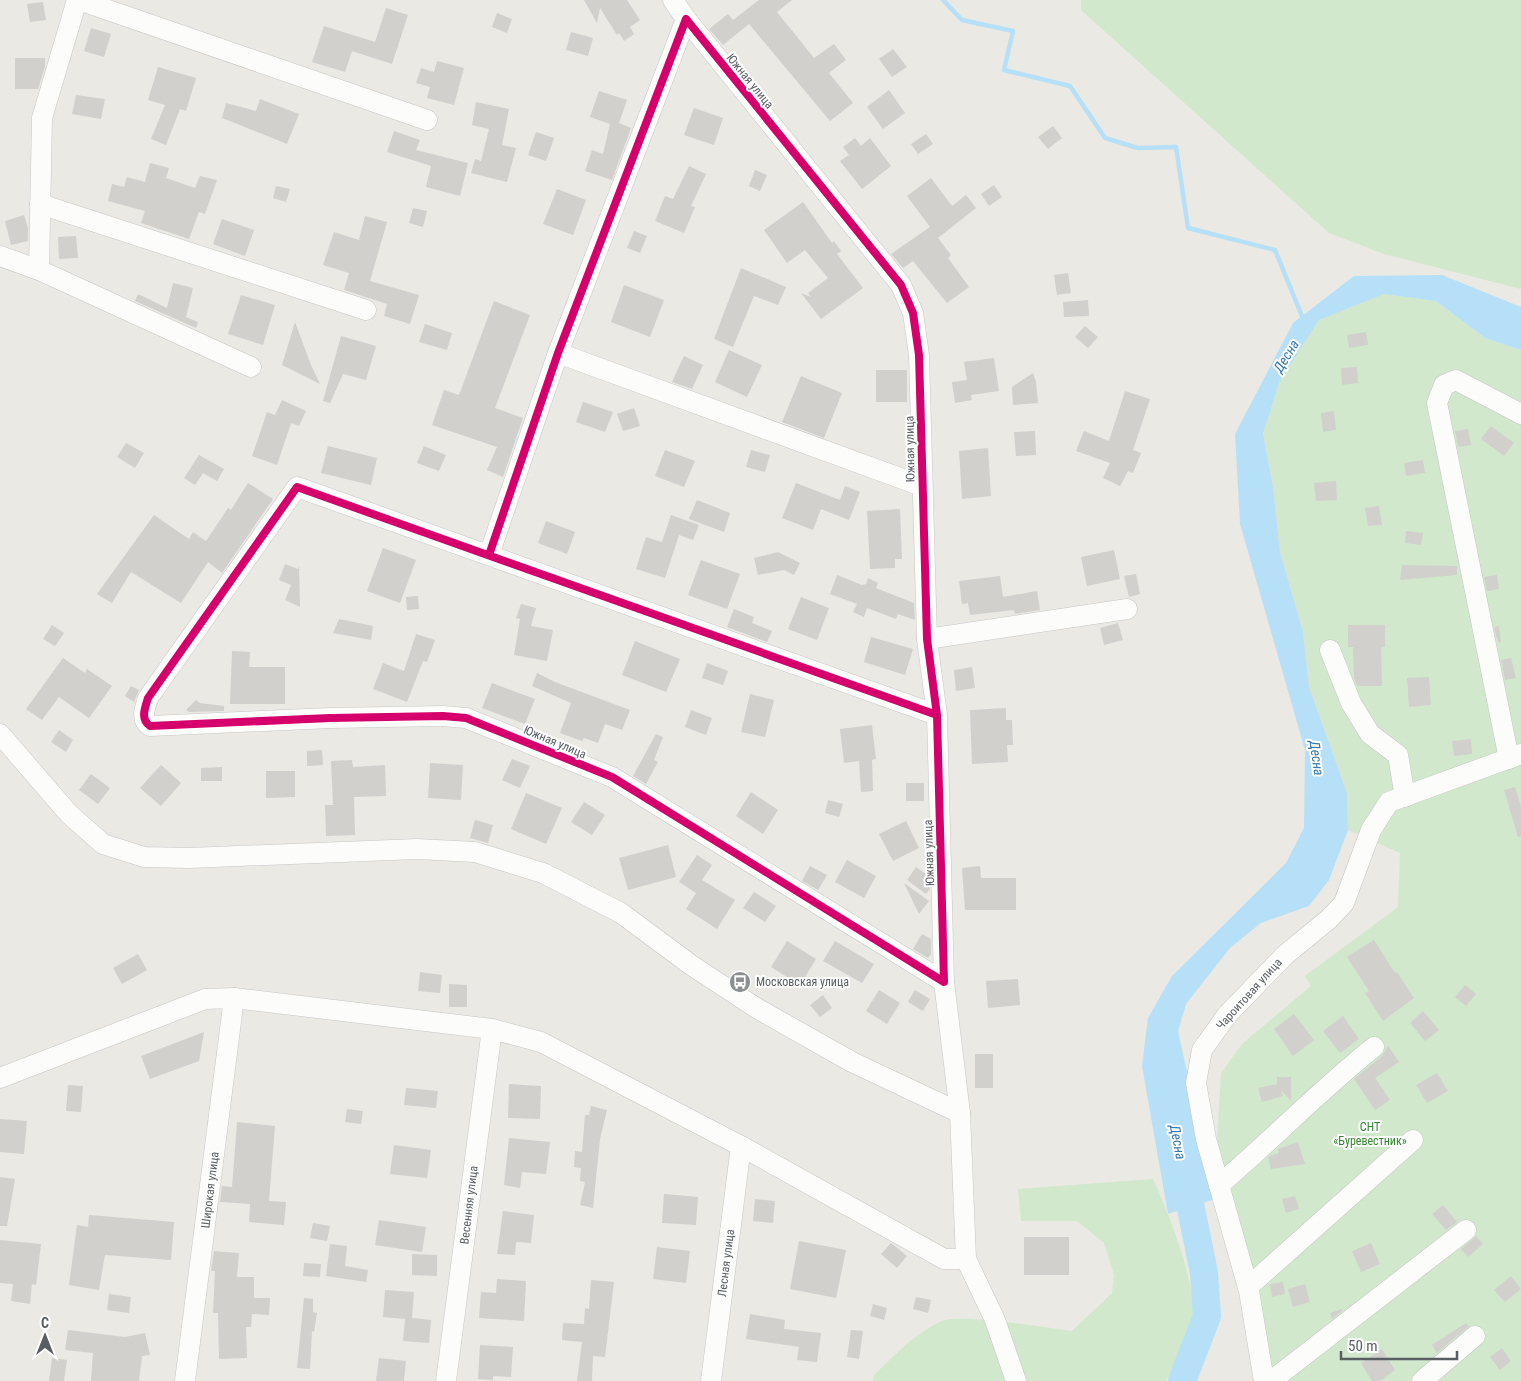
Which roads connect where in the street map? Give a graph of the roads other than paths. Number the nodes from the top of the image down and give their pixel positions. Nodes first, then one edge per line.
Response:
1 (78, 0) edge
2 (673, 0) edge
3 (686, 19) junction
4 (427, 120) dead end
5 (40, 204) junction
6 (0, 256) edge
7 (39, 270) junction
8 (366, 310) dead end
9 (558, 352) junction
10 (251, 367) dead end
11 (1521, 414) edge
12 (922, 486) junction
13 (489, 555) junction
14 (1127, 609) dead end
15 (927, 639) junction
16 (1330, 650) dead end
17 (937, 715) junction
18 (0, 734) edge
19 (1515, 756) edge
20 (1404, 797) junction
21 (944, 982) junction
22 (234, 998) junction
23 (492, 1029) junction
24 (1374, 1047) dead end
25 (0, 1078) edge
26 (960, 1113) junction
27 (1413, 1140) dead end
28 (742, 1146) junction
29 (1219, 1185) junction
30 (1466, 1230) dead end
31 (966, 1259) junction
32 (1248, 1287) junction
33 (1475, 1336) dead end
34 (185, 1381) edge
35 (446, 1381) edge
36 (711, 1381) edge
37 (1016, 1381) edge
38 (1264, 1381) edge
39 (1272, 1381) edge
40 (1422, 1381) edge

1 - 4 street
1 - 5 street
2 - 3 street, Южная улица
3 - 9 street
3 - 12 street, Южная улица
5 - 7 street
5 - 8 street
6 - 7 street
7 - 10 street
9 - 12 street
9 - 13 street
11 - 19 street
12 - 15 street, Южная улица
13 - 17 street
13 - 21 street, Южная улица
14 - 15 street
15 - 17 street, Южная улица
16 - 20 street
17 - 21 street, Южная улица
18 - 26 street
19 - 20 street, Чароитовая улица
20 - 29 street, Чароитовая улица
21 - 26 street
22 - 23 street
22 - 25 street
22 - 34 street, Широкая улица
23 - 28 street
23 - 35 street, Весенняя улица
24 - 29 street
26 - 31 street
27 - 32 street
28 - 31 street
28 - 36 street, Лесная улица
29 - 32 street, Чароитовая улица
30 - 39 street
31 - 37 street
32 - 38 street, Чароитовая улица
33 - 40 street

